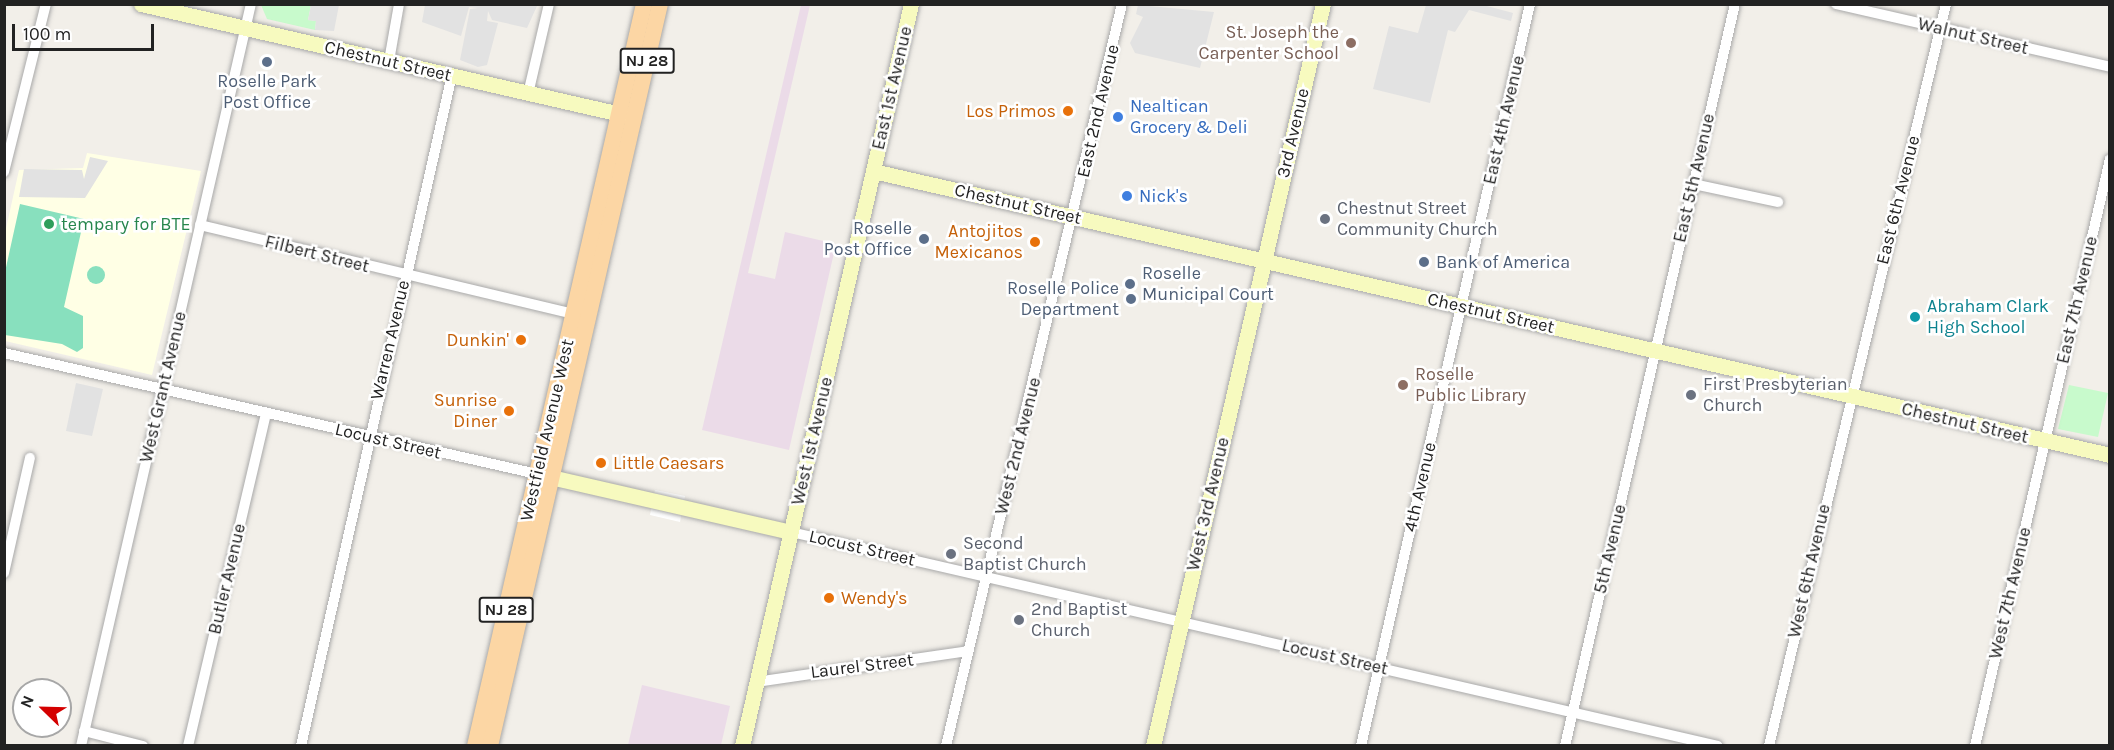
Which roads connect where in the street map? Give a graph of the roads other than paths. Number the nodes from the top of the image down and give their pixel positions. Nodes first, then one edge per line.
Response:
1 (46, 4) edge
2 (141, 4) edge
3 (251, 4) edge
4 (399, 4) edge
5 (549, 4) edge
6 (644, 4) edge
7 (660, 4) edge
8 (911, 4) edge
9 (1122, 4) edge
10 (1323, 4) edge
11 (1530, 4) edge
12 (1735, 4) edge
13 (1836, 4) edge
14 (1946, 4) edge
15 (246, 28) junction
16 (1941, 28) junction
17 (389, 61) junction
18 (2109, 67) edge
19 (452, 75) junction
20 (528, 94) junction
21 (627, 115) junction
22 (9, 133) edge
23 (2109, 159) edge
24 (873, 171) junction
25 (4, 172) edge
26 (1693, 184) junction
27 (1778, 202) dead end
28 (1074, 217) junction
29 (200, 225) junction
30 (1264, 262) junction
31 (404, 276) junction
32 (1461, 307) junction
33 (573, 314) junction
34 (1653, 351) junction
35 (4, 353) edge
36 (163, 389) junction
37 (1849, 396) junction
38 (266, 413) junction
39 (369, 437) junction
40 (2044, 441) junction
41 (2109, 455) edge
42 (30, 458) dead end
43 (544, 476) junction
44 (791, 532) junction
45 (4, 573) edge
46 (986, 577) junction
47 (1181, 622) junction
48 (968, 651) junction
49 (1379, 667) junction
50 (756, 682) junction
51 (490, 711) junction
52 (1572, 712) junction
53 (84, 730) junction
54 (81, 746) edge
55 (143, 746) edge
56 (188, 746) edge
57 (301, 746) edge
58 (475, 746) edge
59 (490, 746) edge
60 (742, 746) edge
61 (946, 746) edge
62 (1153, 746) edge
63 (1361, 746) edge
64 (1564, 746) edge
65 (1718, 746) edge
66 (1769, 746) edge
67 (1975, 746) edge

1 - 22 street
2 - 15 street, Chestnut Street
3 - 15 street, West Grant Avenue
4 - 17 street
5 - 20 street
6 - 21 main road, NJ 28
7 - 21 main road, NJ 28
8 - 24 street, East 1st Avenue
9 - 28 street, East 2nd Avenue
10 - 30 street, 3rd Avenue
11 - 32 street, East 4th Avenue
12 - 26 street, East 5th Avenue
13 - 16 street, Walnut Street
14 - 16 street, East 6th Avenue
15 - 17 street, Chestnut Street
15 - 29 street, West Grant Avenue
16 - 18 street, Walnut Street
16 - 37 street, East 6th Avenue
17 - 19 street, Chestnut Street
19 - 20 street, Chestnut Street
19 - 31 street, Warren Avenue
20 - 21 street, Chestnut Street
21 - 33 main road, Westfield Avenue West / NJ 28
21 - 43 main road, Westfield Avenue West / NJ 28
22 - 25 street
23 - 40 street, East 7th Avenue
24 - 28 street, Chestnut Street
24 - 44 street, West 1st Avenue
26 - 27 street
26 - 34 street, East 5th Avenue
28 - 30 street, Chestnut Street
28 - 46 street, West 2nd Avenue
29 - 31 street, Filbert Street
29 - 36 street, West Grant Avenue
30 - 32 street, Chestnut Street
30 - 47 street, West 3rd Avenue
31 - 33 street, Filbert Street
31 - 39 street, Warren Avenue
32 - 34 street, Chestnut Street
32 - 49 street, 4th Avenue
33 - 43 main road, Westfield Avenue West / NJ 28
34 - 37 street, Chestnut Street
34 - 52 street, 5th Avenue
35 - 36 street, Locust Street
36 - 38 street, Locust Street
36 - 53 street, West Grant Avenue
37 - 40 street, Chestnut Street
37 - 66 street, West 6th Avenue
38 - 39 street, Locust Street
38 - 56 street, Butler Avenue
39 - 43 street, Locust Street
39 - 57 street, Warren Avenue
40 - 41 street, Chestnut Street
40 - 67 street, West 7th Avenue
42 - 45 street
43 - 44 street, Locust Street
43 - 51 main road, Westfield Avenue West / NJ 28
44 - 46 street, Locust Street
44 - 50 street, West 1st Avenue
46 - 47 street, Locust Street
46 - 48 street, West 2nd Avenue
47 - 49 street, Locust Street
47 - 62 street, West 3rd Avenue
48 - 50 street, Laurel Street
48 - 61 street, West 2nd Avenue
49 - 52 street, Locust Street
49 - 63 street, 4th Avenue
50 - 60 street, West 1st Avenue
51 - 58 main road, Westfield Avenue West / NJ 28
51 - 59 main road, Westfield Avenue West / NJ 28
52 - 64 street, 5th Avenue
52 - 65 street, Locust Street
53 - 54 street, West Grant Avenue
53 - 55 street

